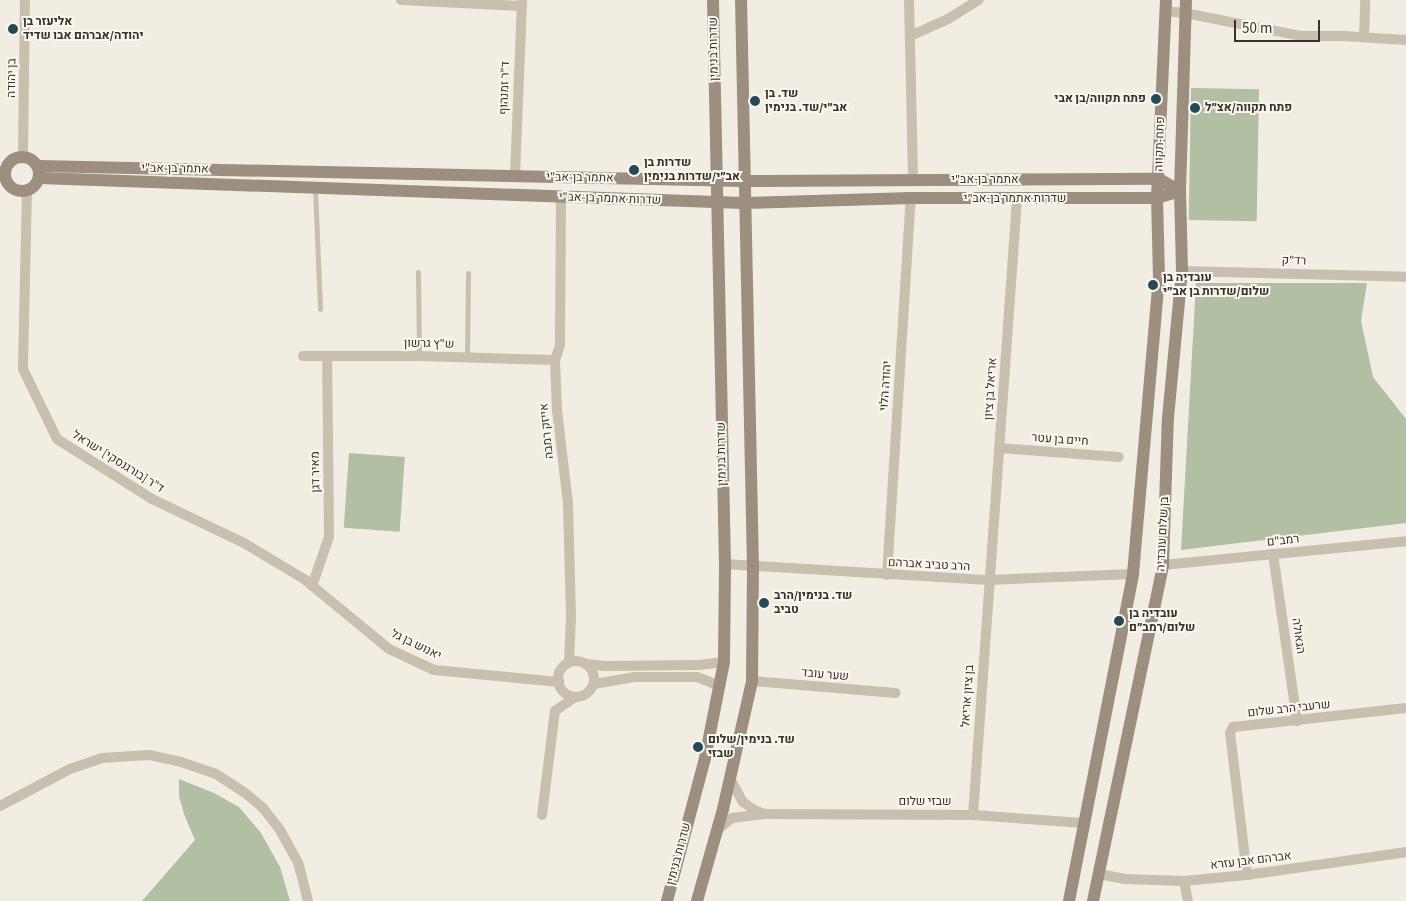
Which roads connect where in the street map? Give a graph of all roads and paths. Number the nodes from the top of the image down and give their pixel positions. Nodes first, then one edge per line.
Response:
1 (25, 0) edge
2 (401, 0) edge
3 (713, 0) edge
4 (740, 0) edge
5 (909, 0) edge
6 (979, 0) edge
7 (1365, 0) edge
8 (521, 3) edge
9 (1166, 5) edge
10 (1185, 6) edge
11 (910, 36) junction
12 (1364, 37) junction
13 (1406, 40) edge
14 (23, 157) junction
15 (3, 169) edge
16 (38, 172) junction
17 (515, 176) junction
18 (1159, 179) junction
19 (913, 180) junction
20 (716, 181) junction
21 (744, 181) junction
22 (315, 189) junction
23 (27, 190) junction
24 (1180, 191) junction
25 (561, 198) junction
26 (911, 198) junction
27 (1157, 198) junction
28 (1017, 200) junction
29 (716, 203) junction
30 (744, 204) junction
31 (1182, 271) junction
32 (418, 272) dead end
33 (468, 273) dead end
34 (1406, 277) edge
35 (320, 309) dead end
36 (302, 356) dead end
37 (327, 356) junction
38 (419, 356) junction
39 (466, 358) junction
40 (555, 360) junction
41 (999, 448) junction
42 (1119, 457) dead end
43 (1406, 541) edge
44 (1273, 554) junction
45 (725, 564) junction
46 (1163, 565) junction
47 (753, 566) junction
48 (1133, 574) junction
49 (887, 575) junction
50 (989, 580) junction
51 (312, 586) junction
52 (569, 662) junction
53 (724, 662) junction
54 (586, 664) junction
55 (752, 681) junction
56 (558, 682) junction
57 (594, 684) junction
58 (720, 686) junction
59 (896, 693) dead end
60 (575, 697) junction
61 (1406, 708) edge
62 (1297, 721) junction
63 (730, 778) junction
64 (0, 806) edge
65 (766, 814) junction
66 (542, 815) dead end
67 (973, 815) junction
68 (1083, 824) junction
69 (716, 831) junction
70 (1406, 852) edge
71 (1099, 874) junction
72 (1248, 875) junction
73 (1184, 881) junction
74 (308, 901) edge
75 (667, 901) edge
76 (697, 901) edge
77 (1069, 901) edge
78 (1093, 901) edge
79 (1188, 901) edge

1 - 14 street, בן יהודה
2 - 8 street
3 - 20 main road, שדרות בנימין
4 - 21 main road
5 - 11 street
6 - 11 street
7 - 12 street
8 - 17 street, ד"ר זמנהוף
9 - 10 street
9 - 18 main road, פתח-תקווה
10 - 12 street
10 - 24 main road, פתח-תקווה
11 - 19 street
12 - 13 street
14 - 15 main road
14 - 16 main road
15 - 23 main road
16 - 17 main road, אתמר בן-אב"י
16 - 22 main road, שדרות אתמר בן-אב"י
16 - 23 main road
17 - 20 main road, אתמר בן-אב"י
18 - 19 main road, אתמר בן-אב"י
18 - 24 main road, אתמר בן-אב"י
18 - 27 main road, פתח-תקווה
19 - 21 main road, אתמר בן-אב"י
20 - 21 main road, אתמר בן-אב"י
20 - 29 main road, שדרות בנימין
21 - 30 main road
22 - 25 main road, שדרות אתמר בן-אב"י
22 - 35 lane
23 - 51 street, ד"ר [בורגנסקי] ישראל
24 - 27 main road, שדרות אתמר בן-אב"י
24 - 31 main road, בן שלום עובדיה
25 - 29 main road, שדרות אתמר בן-אב"י
25 - 40 street, אייזק רמבה
26 - 28 main road, שדרות אתמר בן-אב"י
26 - 30 main road, שדרות אתמר בן-אב"י
26 - 49 street, יהודה הלוי
27 - 28 main road, שדרות אתמר בן-אב"י
27 - 48 main road
28 - 41 street, אריאל בן ציון
29 - 30 main road, שדרות אתמר בן-אב"י
29 - 45 main road, שדרות בנימין
30 - 47 main road
31 - 34 street, רד"ק
31 - 46 main road, בן שלום עובדיה
32 - 38 lane
33 - 39 lane
36 - 37 street, ש"ץ גרשון
37 - 38 street, ש"ץ גרשון
37 - 51 street, מאיר דגן
38 - 39 street, ש"ץ גרשון
39 - 40 street, ש"ץ גרשון
40 - 52 street, אייזק רמבה
41 - 42 street, חיים בן עטר
41 - 50 street, אריאל בן ציון
43 - 44 street, רמב"ם
44 - 46 street, רמב"ם
44 - 62 street, הגאולה
45 - 47 street, הרב טביב אברהם
45 - 53 main road, שדרות בנימין
46 - 71 main road, בן שלום עובדיה
47 - 49 street, הרב טביב אברהם
47 - 55 main road
48 - 50 street, הרב טביב אברהם
48 - 68 main road
49 - 50 street, הרב טביב אברהם
50 - 67 street, בן ציון אריאל
51 - 56 street, יאנוש בן גל
52 - 54 street
52 - 56 street
53 - 54 street
53 - 58 main road, שדרות בנימין
54 - 57 street
55 - 59 street, שער עובד
55 - 63 main road
56 - 60 street
57 - 58 street
57 - 60 street
58 - 75 main road, שדרות בנימין
60 - 66 street
61 - 62 street, שרעבי הרב שלום
62 - 72 street, שרעבי הרב שלום
63 - 65 street, שבזי שלום
63 - 69 main road
64 - 74 street
65 - 67 street, שבזי שלום
65 - 69 street, שבזי שלום
67 - 68 street, שבזי שלום
68 - 77 main road
69 - 76 main road
70 - 72 street, אברהם אבן עזרא
71 - 73 street, אברהם אבן עזרא
71 - 78 main road, בן שלום עובדיה
72 - 73 street, אברהם אבן עזרא
73 - 79 street

